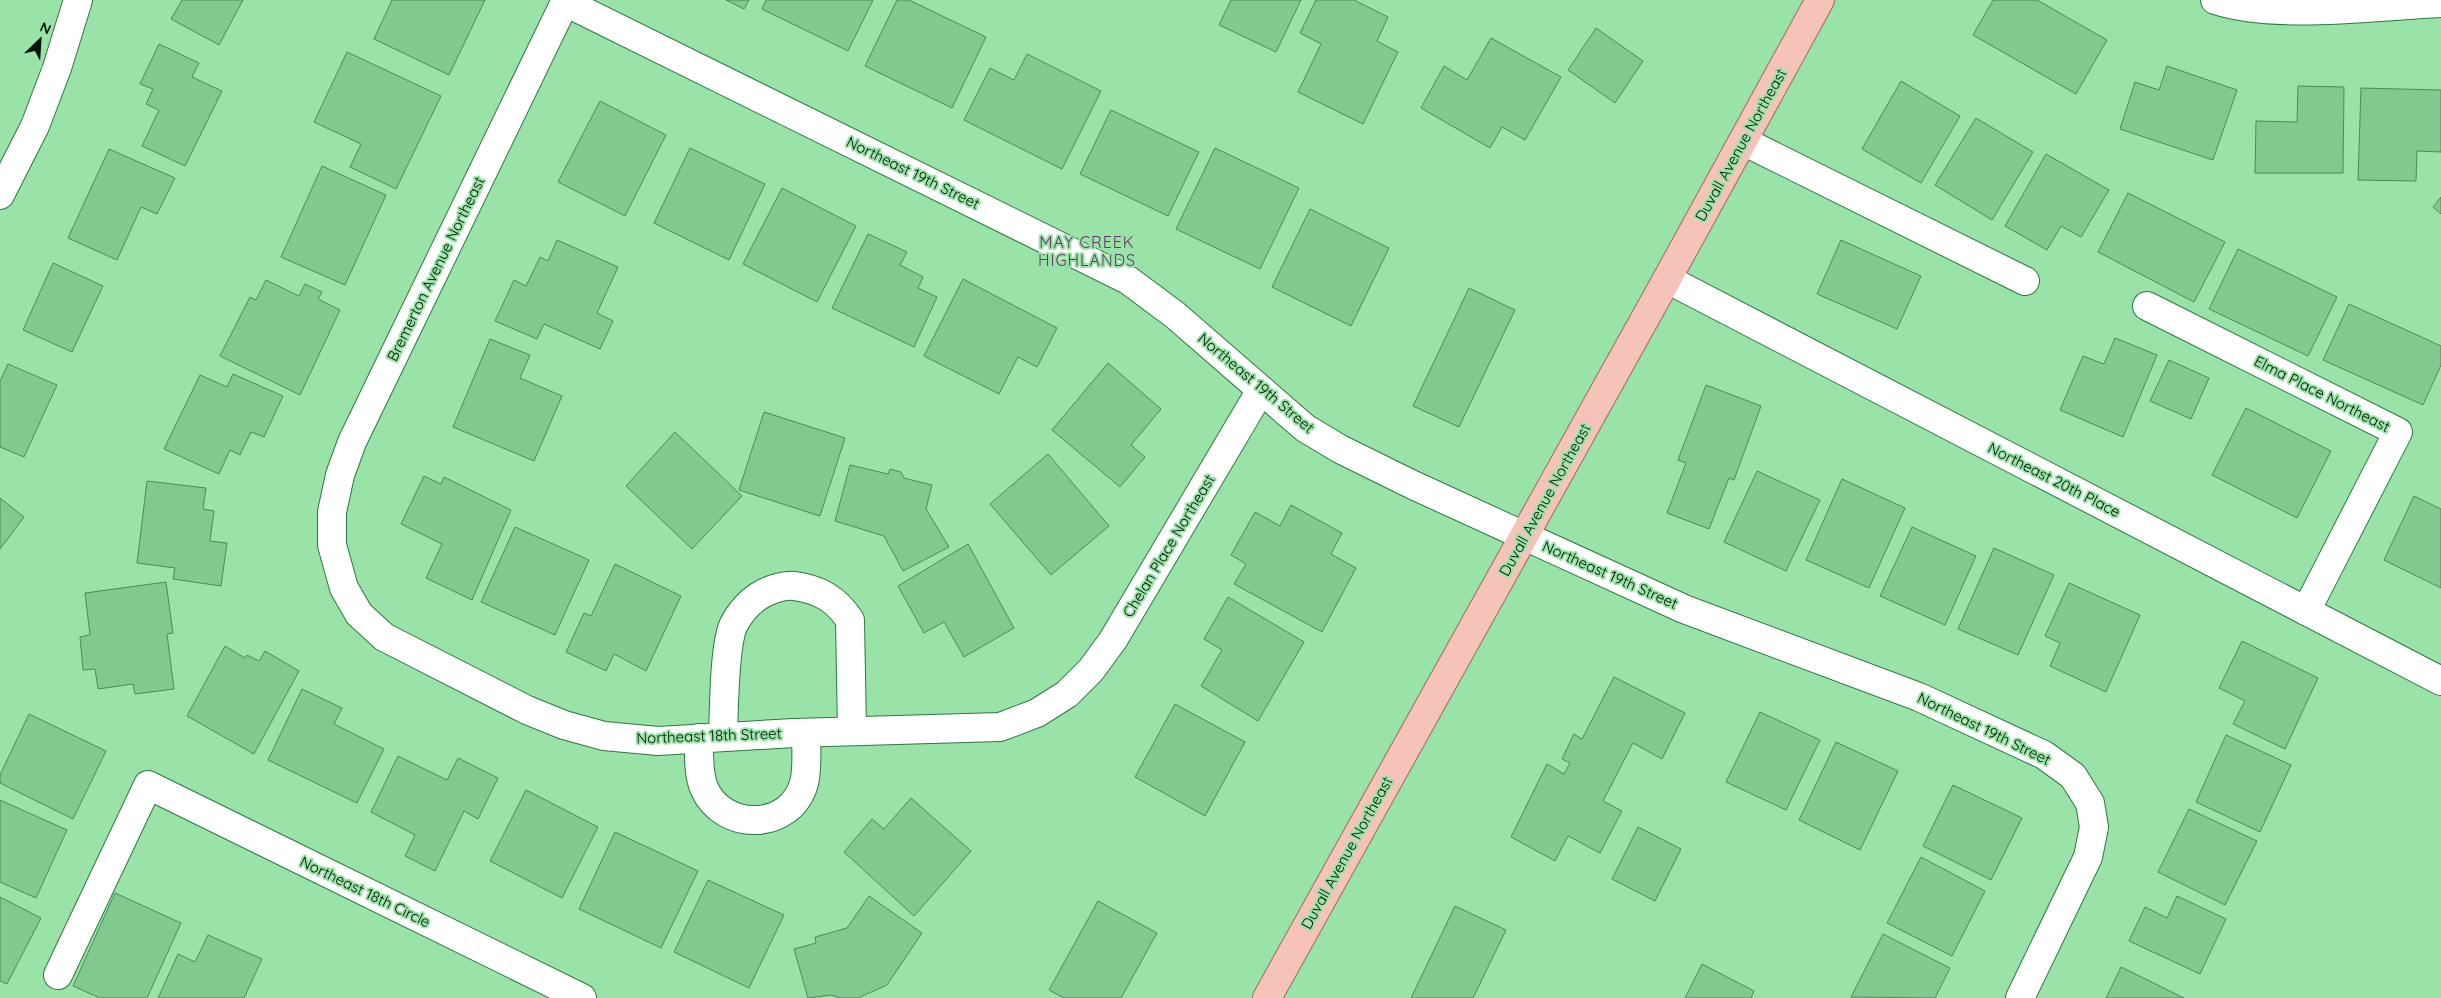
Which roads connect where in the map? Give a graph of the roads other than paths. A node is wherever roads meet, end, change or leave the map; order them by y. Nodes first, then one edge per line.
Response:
1 (78, 0) edge
2 (1820, 0) edge
3 (2215, 0) edge
4 (566, 1) edge
5 (2441, 3) edge
6 (1743, 141) junction
7 (0, 195) edge
8 (1667, 280) junction
9 (2025, 281) dead end
10 (2147, 306) dead end
11 (1261, 390) junction
12 (1525, 536) junction
13 (332, 546) joint
14 (2306, 611) junction
15 (2441, 681) edge
16 (1067, 694) joint
17 (852, 732) junction
18 (806, 733) junction
19 (711, 738) junction
20 (58, 975) dead end
21 (582, 998) edge
22 (1267, 998) edge
23 (2020, 998) edge

1 - 7 street
2 - 6 main road, Duvall Avenue Northeast
3 - 5 street
4 - 11 street, Northeast 19th Street
4 - 13 street, Bremerton Avenue Northeast
6 - 8 main road, Duvall Avenue Northeast
6 - 9 street
8 - 12 main road, Duvall Avenue Northeast
8 - 14 street, Northeast 20th Place
10 - 14 street, Elma Place Northeast
11 - 12 street, Northeast 19th Street
11 - 16 street, Chelan Place Northeast
12 - 22 main road, Duvall Avenue Northeast
12 - 23 street, Northeast 19th Street
13 - 19 street, Northeast 18th Street
14 - 15 street, Northeast 20th Place
16 - 17 street, Northeast 18th Street
17 - 18 street, Northeast 18th Street
17 - 19 street
18 - 19 street, Northeast 18th Street
18 - 19 street
20 - 21 street, Northeast 18th Circle

